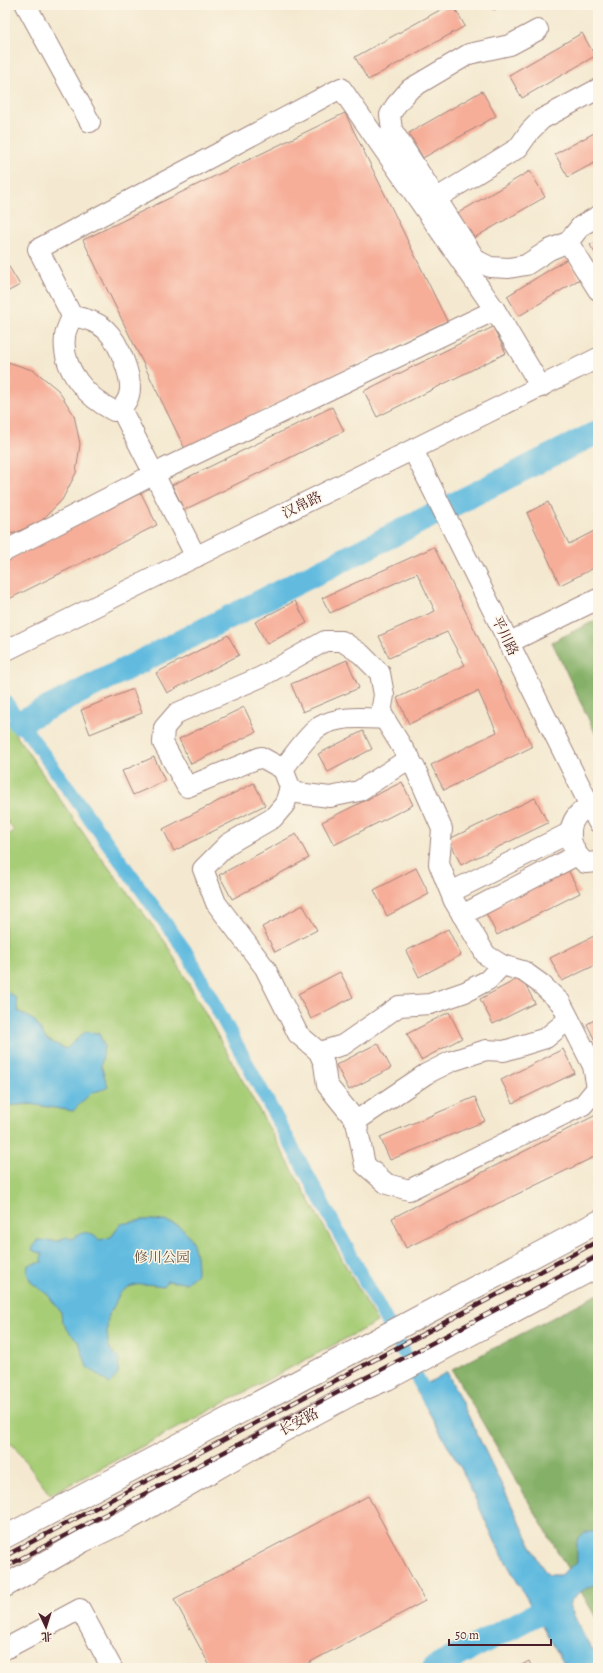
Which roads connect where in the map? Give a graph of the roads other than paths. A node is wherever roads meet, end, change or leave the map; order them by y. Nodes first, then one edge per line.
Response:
1 (26, 5) edge
2 (538, 30) dead end
3 (598, 88) edge
4 (90, 122) dead end
5 (437, 198) junction
6 (598, 216) edge
7 (568, 242) junction
8 (598, 290) edge
9 (495, 310) junction
10 (72, 316) junction
11 (598, 358) edge
12 (541, 387) junction
13 (121, 409) junction
14 (416, 457) junction
15 (153, 474) junction
16 (5, 551) edge
17 (196, 557) junction
18 (598, 599) edge
19 (508, 643) junction
20 (5, 651) edge
21 (386, 719) junction
22 (410, 758) junction
23 (283, 769) junction
24 (289, 792) junction
25 (594, 814) edge
26 (571, 832) junction
27 (577, 855) junction
28 (598, 862) edge
29 (451, 892) junction
30 (462, 915) junction
31 (502, 965) junction
32 (569, 1019) junction
33 (319, 1052) junction
34 (356, 1121) junction
35 (598, 1222) edge
36 (598, 1266) edge
37 (5, 1537) edge
38 (5, 1586) edge
39 (5, 1649) edge
40 (112, 1668) edge

1 - 4 street
2 - 5 street
3 - 5 street
5 - 7 street
6 - 7 street
7 - 8 street
9 - 10 street
9 - 12 street
9 - 15 street
10 - 13 street
10 - 13 street
11 - 12 street, 汉帛路
12 - 14 street, 汉帛路
13 - 15 street
14 - 17 street, 汉帛路
14 - 19 street, 平川路
15 - 16 street
15 - 17 street
17 - 20 street, 汉帛路
18 - 19 street
19 - 25 street, 平川路
21 - 22 street
21 - 23 street
21 - 23 street
22 - 24 street
22 - 29 street
23 - 24 street
24 - 33 street
25 - 26 street
26 - 27 street
26 - 29 street
27 - 28 street
27 - 30 street
29 - 30 street
30 - 31 street
31 - 32 street
31 - 33 street
32 - 34 street
32 - 34 street
33 - 34 street
35 - 37 main road
36 - 38 main road, 长安路
39 - 40 street

